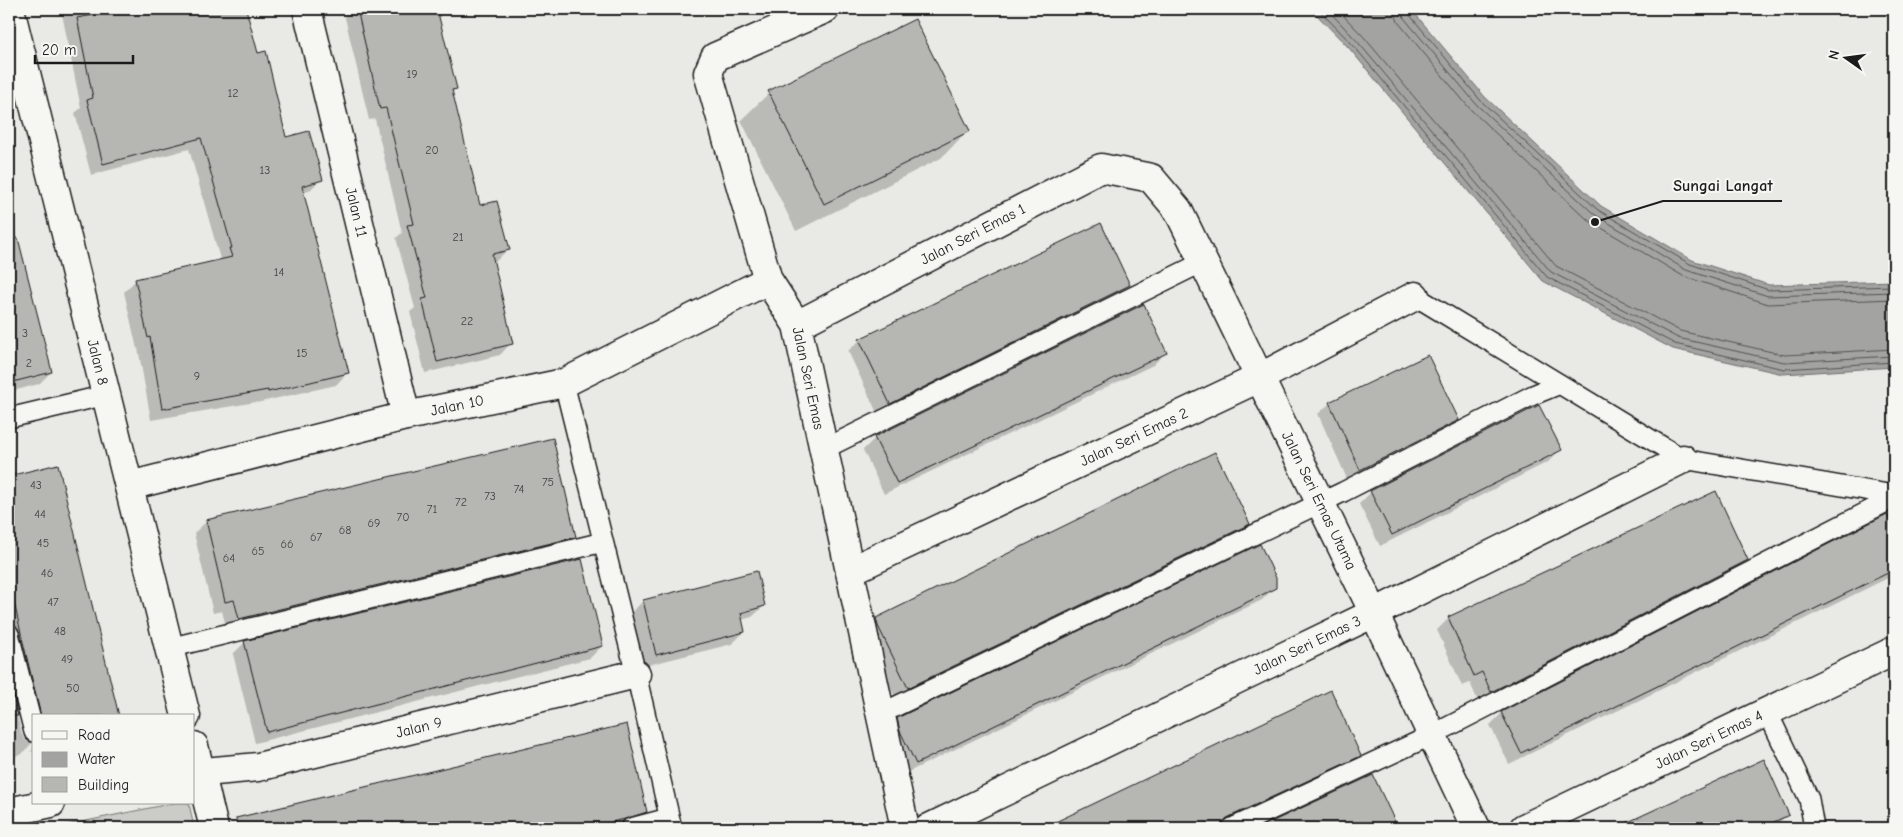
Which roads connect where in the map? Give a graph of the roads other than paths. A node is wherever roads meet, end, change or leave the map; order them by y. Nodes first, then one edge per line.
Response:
1 (307, 9) edge
2 (824, 9) edge
3 (11, 18) edge
4 (1151, 178) joint
5 (1203, 262) junction
6 (768, 280) junction
7 (1415, 296) joint
8 (797, 325) junction
9 (1259, 378) junction
10 (564, 383) junction
11 (1560, 384) junction
12 (106, 395) junction
13 (406, 416) junction
14 (9, 418) edge
15 (824, 448) junction
16 (1683, 459) junction
17 (129, 486) junction
18 (1894, 497) edge
19 (1320, 503) junction
20 (603, 542) junction
21 (850, 571) junction
22 (1374, 613) junction
23 (9, 634) edge
24 (169, 648) junction
25 (1894, 651) edge
26 (636, 674) junction
27 (1768, 711) junction
28 (186, 714) edge
29 (880, 714) junction
30 (32, 724) edge
31 (1432, 735) junction
32 (196, 763) edge
33 (46, 804) edge
34 (9, 812) edge
35 (671, 823) edge
36 (214, 828) edge
37 (631, 828) edge
38 (905, 828) edge
39 (929, 828) edge
40 (1232, 828) edge
41 (1476, 828) edge
42 (1524, 828) edge
43 (1814, 828) edge

1 - 13 street, Jalan 11
2 - 6 street, Jalan Seri Emas
3 - 12 street, Jalan 8
4 - 5 street, Jalan Seri Emas Utama
4 - 8 street, Jalan Seri Emas 1
5 - 9 street, Jalan Seri Emas Utama
5 - 15 lane
6 - 8 street, Jalan Seri Emas
6 - 10 street, Jalan 10
7 - 9 street, Jalan Seri Emas 2
7 - 11 lane
8 - 15 street, Jalan Seri Emas
9 - 19 street, Jalan Seri Emas Utama
9 - 21 street, Jalan Seri Emas 2
10 - 13 street, Jalan 10
10 - 20 lane
11 - 16 lane
11 - 19 lane
12 - 14 lane
12 - 17 street, Jalan 8
13 - 17 street, Jalan 10
15 - 21 street, Jalan Seri Emas
16 - 18 lane
16 - 22 street, Jalan Seri Emas 3
17 - 24 street, Jalan 8
18 - 31 lane
19 - 22 street, Jalan Seri Emas Utama
19 - 29 lane
20 - 24 lane
20 - 26 lane
21 - 29 street, Jalan Seri Emas
22 - 31 street, Jalan Seri Emas Utama
22 - 39 street, Jalan Seri Emas 3
23 - 30 lane
24 - 28 street, Jalan 8
25 - 27 street, Jalan Seri Emas 4
26 - 32 street, Jalan 9
26 - 35 lane
27 - 42 street, Jalan Seri Emas 4
27 - 43 lane
29 - 38 street, Jalan Seri Emas
31 - 40 lane
31 - 41 street, Jalan Seri Emas Utama
32 - 36 street
33 - 34 street
35 - 37 lane

